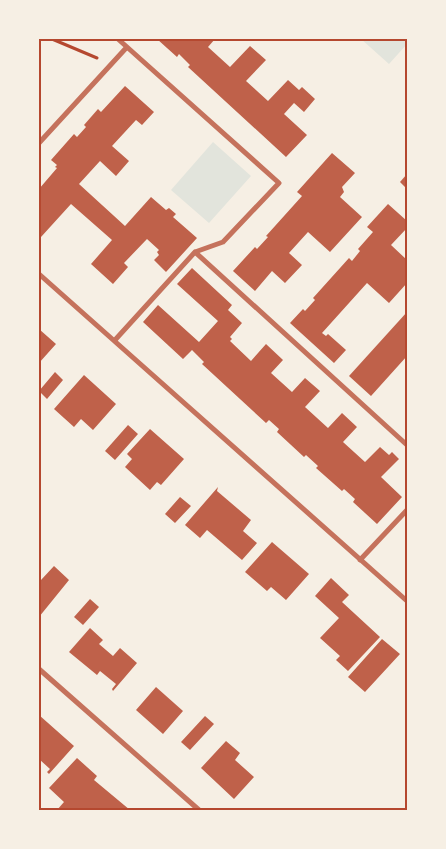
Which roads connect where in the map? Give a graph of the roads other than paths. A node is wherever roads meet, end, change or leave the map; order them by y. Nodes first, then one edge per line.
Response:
1 (118, 39) edge
2 (127, 47) junction
3 (39, 143) edge
4 (195, 252) junction
5 (39, 274) edge
6 (115, 340) junction
7 (407, 445) edge
8 (407, 510) edge
9 (360, 560) junction
10 (407, 601) edge
11 (39, 670) edge
12 (199, 810) edge

1 - 2 street
2 - 3 street
2 - 4 street
4 - 6 street
4 - 7 street
5 - 6 street
6 - 9 street
8 - 9 street
9 - 10 street
11 - 12 street

